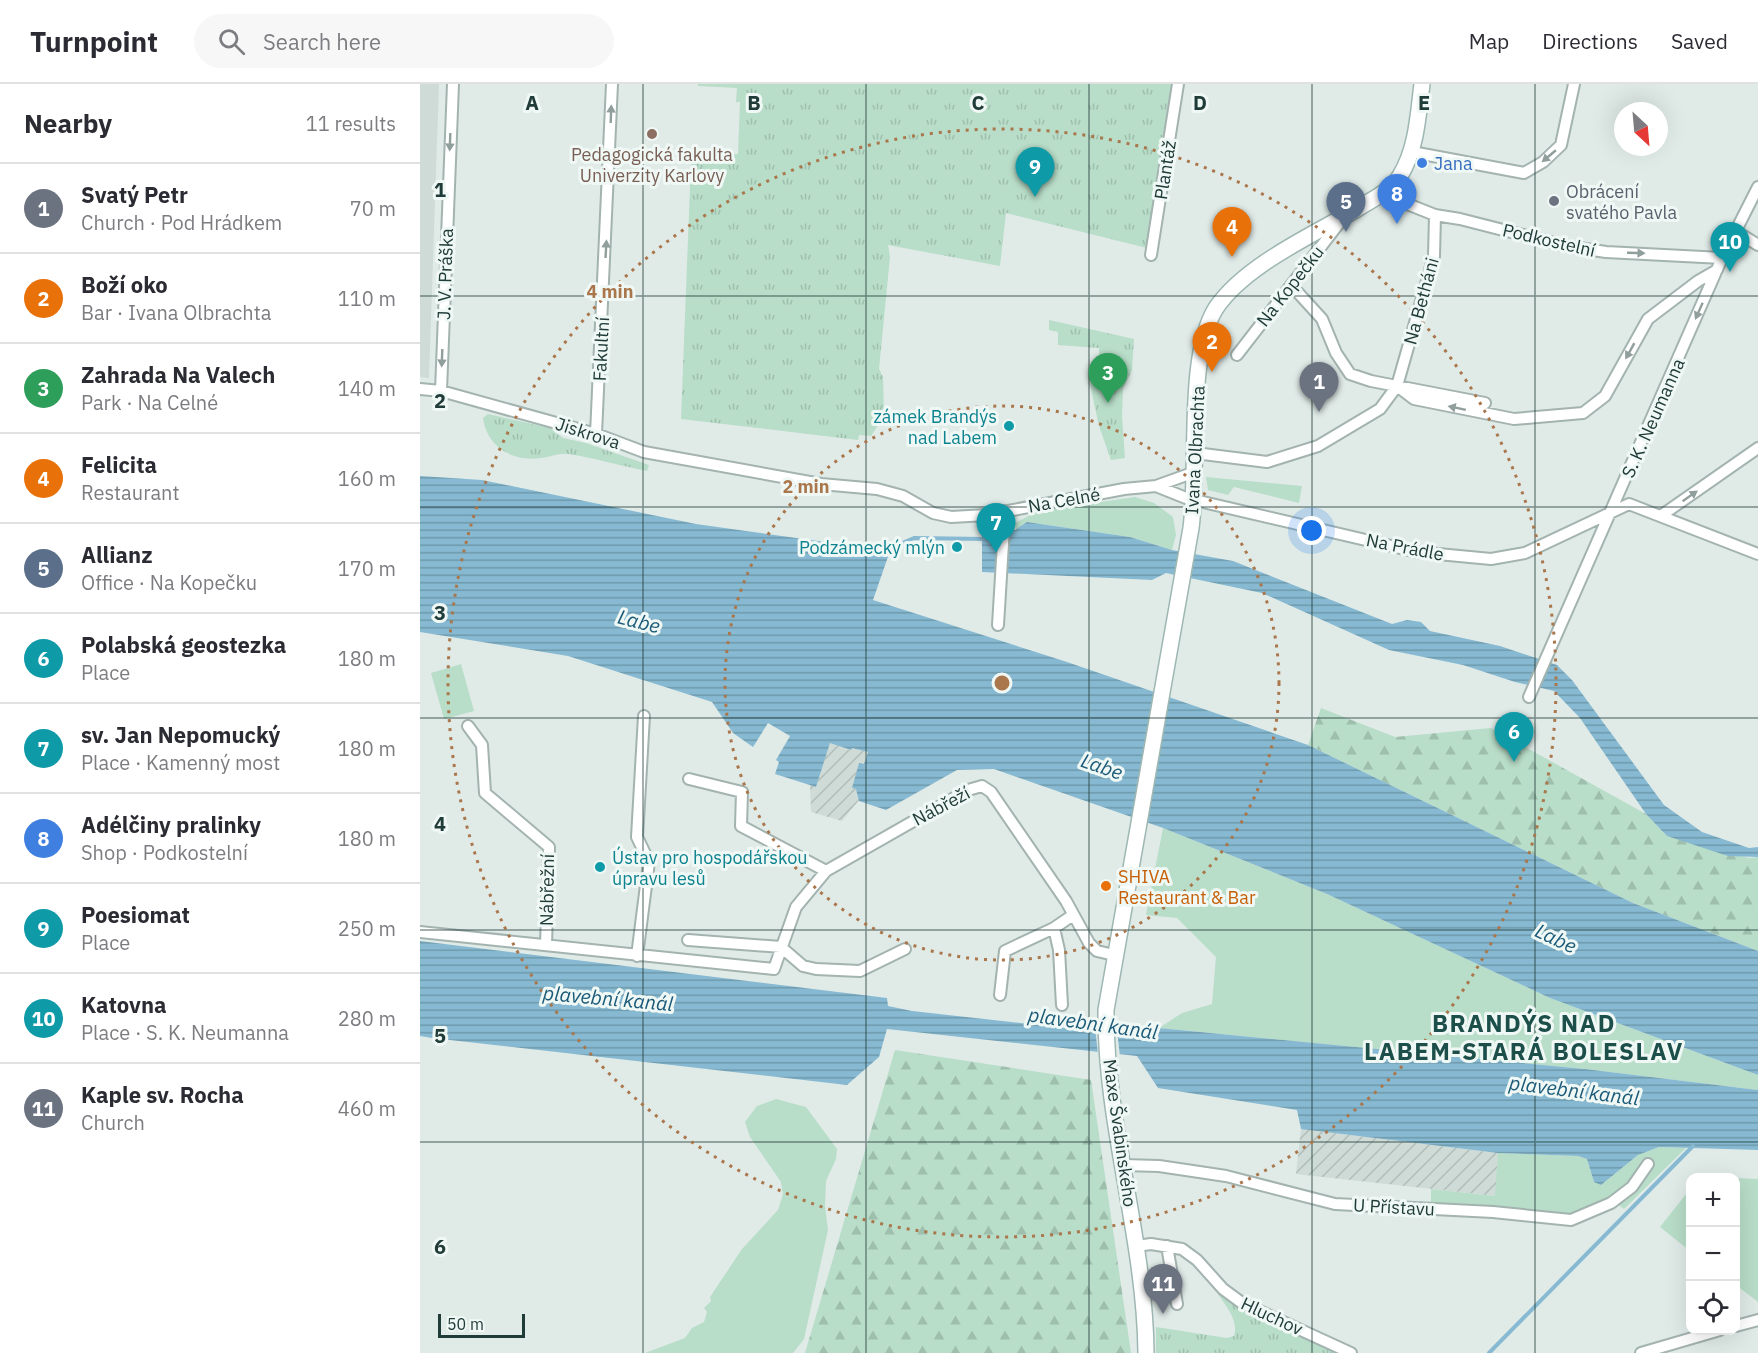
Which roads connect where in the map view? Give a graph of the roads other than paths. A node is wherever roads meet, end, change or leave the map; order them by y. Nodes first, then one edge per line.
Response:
1 (453, 84) edge
2 (612, 84) edge
3 (1178, 84) edge
4 (1422, 84) edge
5 (1574, 84) edge
6 (1412, 152) junction
7 (1758, 187) edge
8 (1382, 194) junction
9 (1435, 215) junction
10 (1344, 217) junction
11 (1737, 232) junction
12 (1758, 245) edge
13 (1151, 255) dead end
14 (1722, 258) junction
15 (1717, 270) junction
16 (1291, 285) junction
17 (1236, 355) dead end
18 (1397, 386) junction
19 (420, 388) edge
20 (441, 391) junction
21 (1485, 403) dead end
22 (596, 434) junction
23 (1758, 448) edge
24 (1195, 453) junction
25 (1195, 472) junction
26 (757, 474) joint
27 (1156, 486) junction
28 (1195, 499) junction
29 (1005, 511) junction
30 (1609, 512) junction
31 (1662, 515) junction
32 (1758, 554) edge
33 (998, 625) dead end
34 (1529, 697) dead end
35 (644, 716) dead end
36 (468, 726) dead end
37 (689, 779) dead end
38 (826, 871) junction
39 (1127, 877) joint
40 (1073, 915) junction
41 (1054, 928) junction
42 (420, 932) edge
43 (688, 940) dead end
44 (546, 945) junction
45 (781, 947) junction
46 (905, 949) dead end
47 (1114, 955) junction
48 (637, 956) junction
49 (1000, 995) dead end
50 (1062, 1005) dead end
51 (1648, 1164) dead end
52 (1123, 1165) junction
53 (1136, 1246) junction
54 (1167, 1246) junction
55 (1177, 1304) dead end
56 (1758, 1320) edge
57 (1740, 1325) edge
58 (1703, 1335) edge
59 (1146, 1353) edge
60 (1351, 1353) edge
61 (1641, 1353) edge

1 -> 20 street, J. V. Práška
22 -> 2 street, Fakultní
3 - 13 street, Plantáž
4 - 6 main road, Ivana Olbrachta
5 -> 6 street
6 - 8 main road, Ivana Olbrachta
7 - 11 street, S. K. Neumanna
8 - 9 street, Podkostelní
8 - 10 main road, Ivana Olbrachta
9 -> 14 street, Podkostelní
9 - 18 street, Na Betháni
10 - 16 street, Na Kopečku
10 - 24 main road, Ivana Olbrachta
11 - 12 street
11 - 14 street, S. K. Neumanna
14 - 15 street, S. K. Neumanna
15 -> 18 street
15 -> 30 street, S. K. Neumanna
16 - 17 street, Na Kopečku
16 - 18 street
18 - 21 street
18 - 24 street
19 - 20 street, Jiskrova
20 - 22 street, Jiskrova
22 - 26 street, Jiskrova
31 -> 23 street
24 - 25 main road, Ivana Olbrachta
25 - 27 street, Na Celné
25 - 28 main road, Ivana Olbrachta
26 - 29 street, Na Celné
27 - 28 street, Na Prádle
27 - 29 street, Na Celné
28 - 30 street, Na Prádle
28 - 39 main road, Ivana Olbrachta
29 - 33 street
30 - 31 street, Na Prádle
30 - 34 street, S. K. Neumanna
31 - 32 street, Na Prádle
35 - 48 street
36 - 44 street, Nábřežní
37 - 38 street
38 - 40 street, Nábřeží
38 - 45 street, Nábřeží
39 - 47 main road, Maxe Švabinského
40 - 41 street
40 - 47 street, Nábřeží
41 - 49 street
41 - 50 street
42 - 44 street, Nábřeží
43 - 45 street
44 - 48 street, Nábřeží
45 - 46 street
45 - 48 street, Nábřeží
47 - 52 main road, Maxe Švabinského
51 - 52 street, U Přístavu
52 - 53 main road, Maxe Švabinského
53 - 54 street, Hluchov
53 - 59 main road, Maxe Švabinského
54 - 55 street
54 - 60 street, Hluchov
56 - 57 street
58 - 61 street

